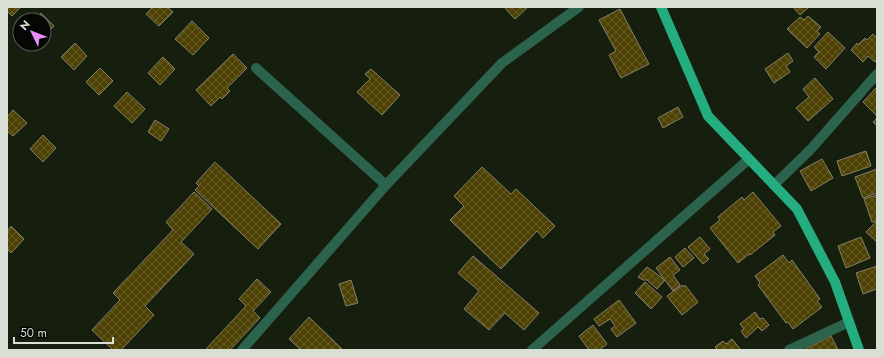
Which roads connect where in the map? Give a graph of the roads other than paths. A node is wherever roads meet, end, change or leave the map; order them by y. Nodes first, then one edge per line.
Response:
1 (579, 7) edge
2 (661, 7) edge
3 (256, 68) dead end
4 (877, 74) edge
5 (749, 159) junction
6 (386, 185) junction
7 (774, 186) junction
8 (849, 322) junction
9 (242, 350) edge
10 (532, 350) edge
11 (789, 350) edge
12 (859, 350) edge

1 - 6 street
2 - 5 main road
3 - 6 street
4 - 7 street
5 - 7 main road
5 - 10 street
6 - 9 street
7 - 8 main road
8 - 11 street
8 - 12 main road

